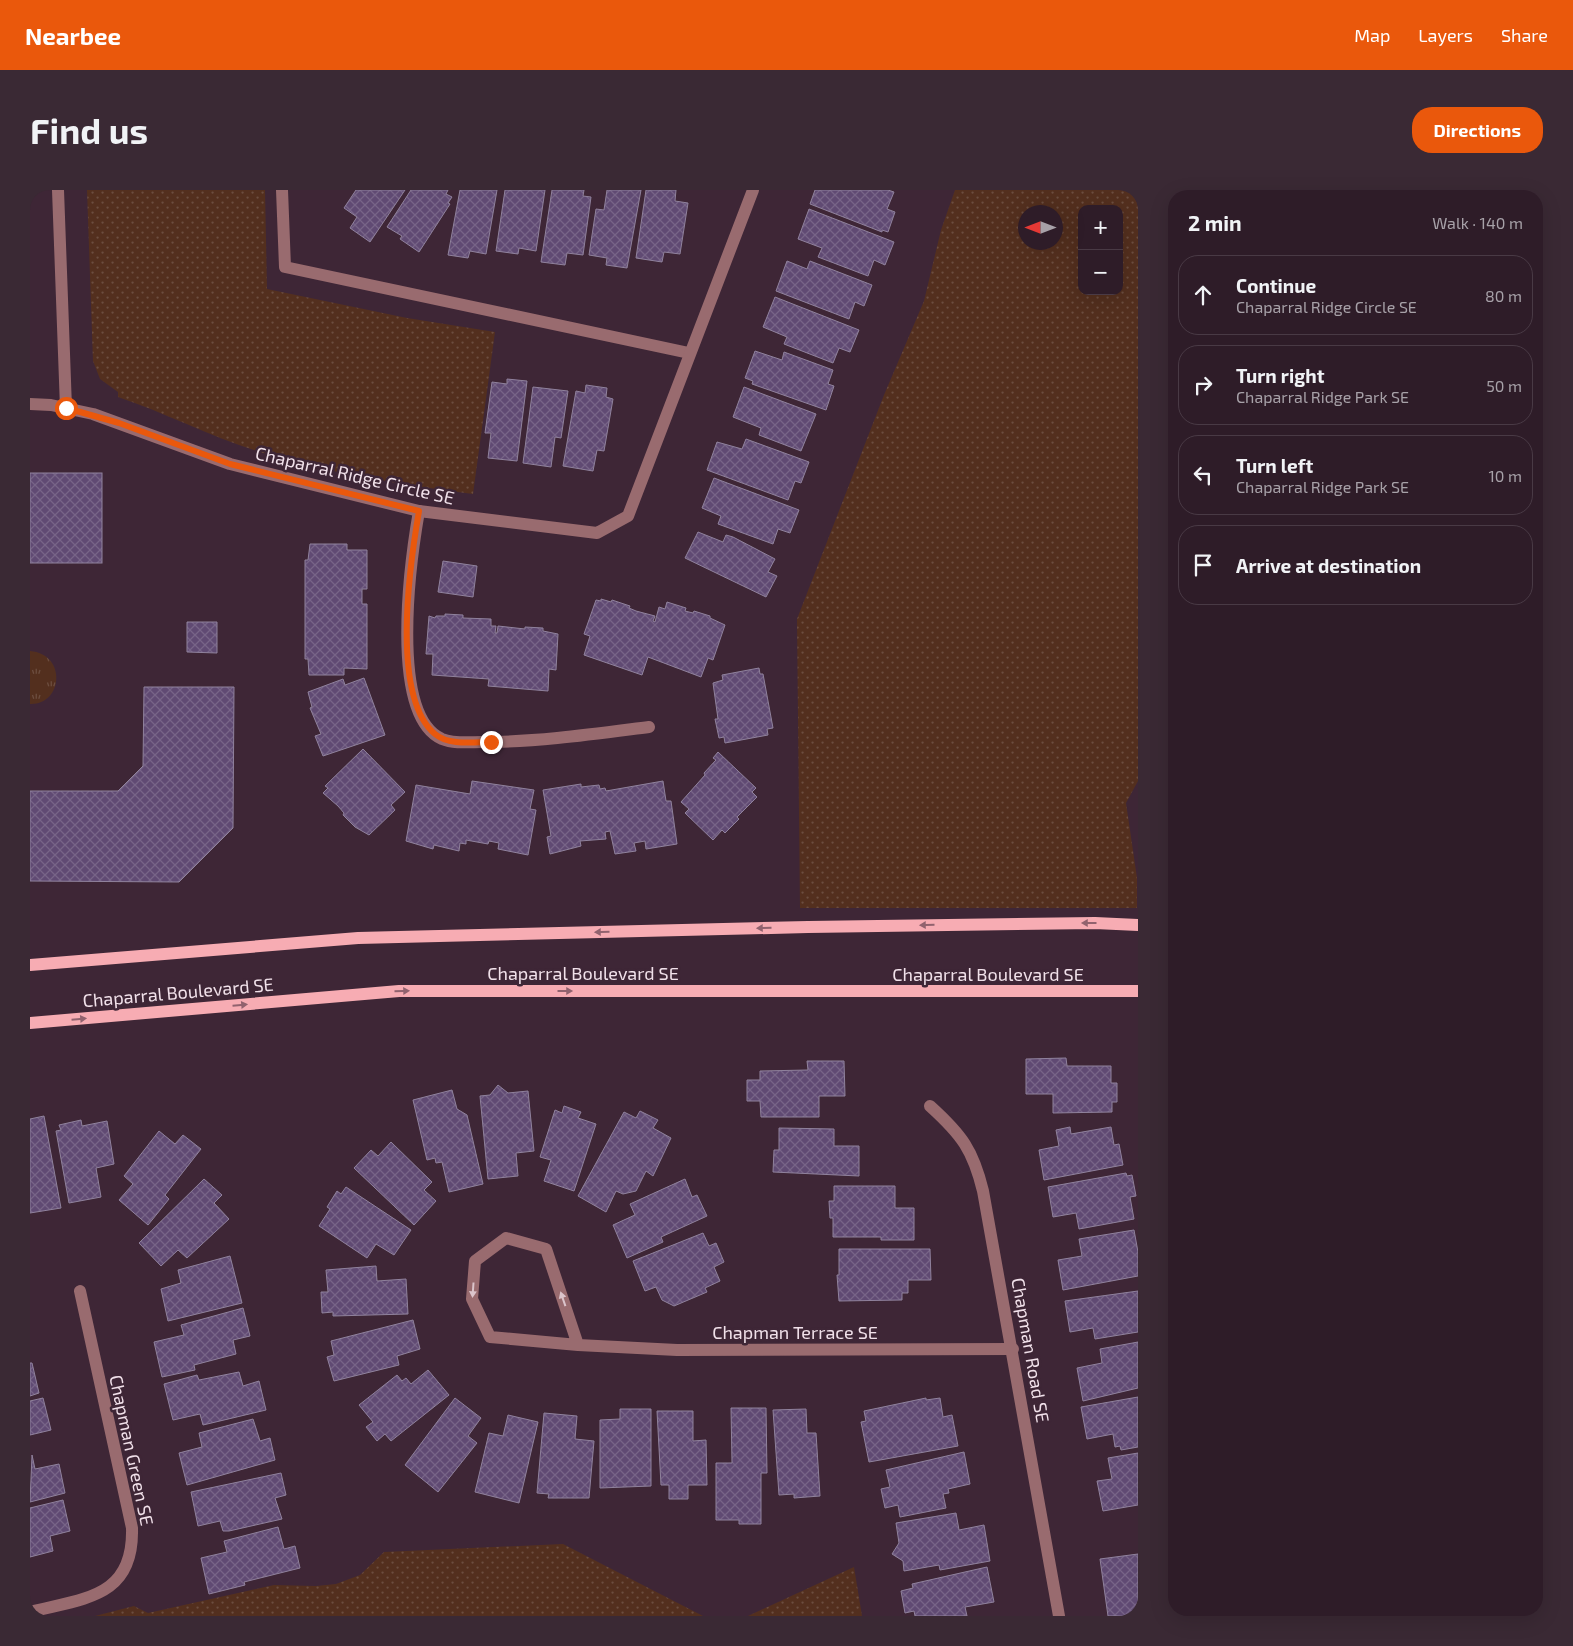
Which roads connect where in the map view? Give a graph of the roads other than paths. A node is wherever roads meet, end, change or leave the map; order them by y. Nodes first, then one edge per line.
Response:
1 (58, 190) edge
2 (282, 190) edge
3 (752, 190) edge
4 (689, 353) junction
5 (30, 404) edge
6 (66, 408) junction
7 (419, 511) junction
8 (649, 727) dead end
9 (1138, 925) edge
10 (30, 956) edge
11 (71, 961) junction
12 (30, 965) edge
13 (1138, 991) edge
14 (30, 1023) edge
15 (930, 1106) dead end
16 (80, 1291) dead end
17 (578, 1345) junction
18 (1013, 1348) junction
19 (30, 1612) edge
20 (1059, 1616) edge

1 - 6 street
2 - 4 street
3 - 4 street, Chaparral Ridge Circle SE
4 - 7 street, Chaparral Ridge Circle SE
5 - 6 street, Chaparral Ridge Circle SE
6 - 7 street, Chaparral Ridge Circle SE
7 - 8 street
9 -> 11 main road
10 - 11 main road
11 - 12 main road
14 -> 13 main road, Chaparral Boulevard SE
15 - 18 street, Chapman Road SE
16 - 19 street, Chapman Green SE
17 -> 17 street, Chapman Terrace SE
17 - 18 street, Chapman Terrace SE
18 - 20 street, Chapman Road SE

